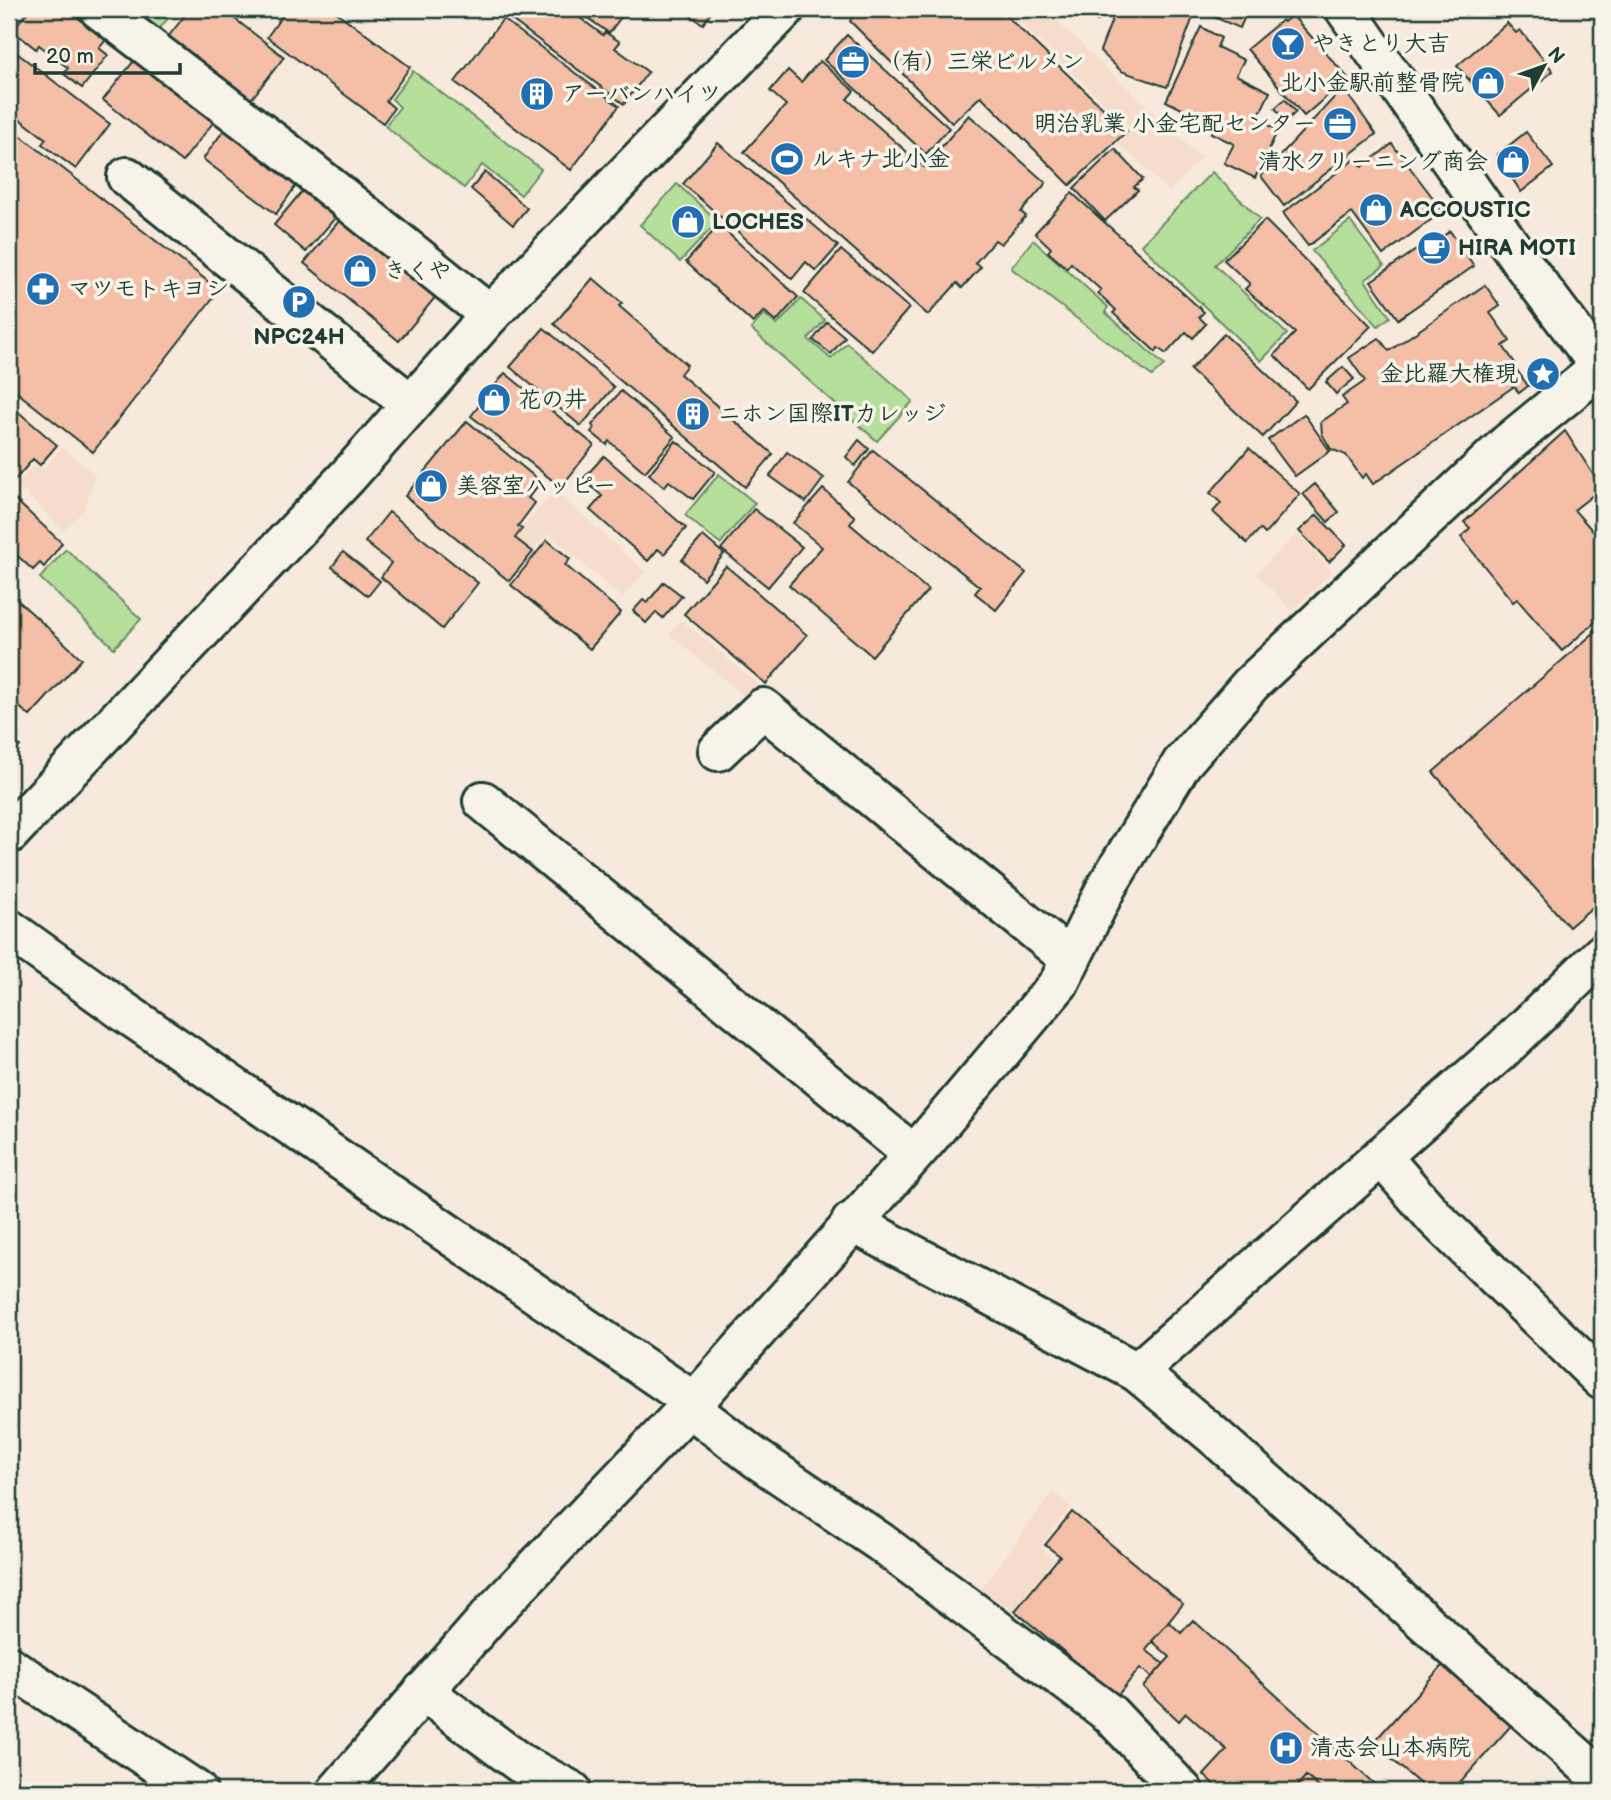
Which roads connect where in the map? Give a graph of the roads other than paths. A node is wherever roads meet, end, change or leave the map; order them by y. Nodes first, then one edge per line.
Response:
1 (99, 9) edge
2 (785, 9) edge
3 (1354, 12) edge
4 (127, 177) dead end
5 (491, 315) junction
6 (1602, 368) edge
7 (411, 404) junction
8 (719, 751) dead end
9 (483, 802) dead end
10 (9, 834) edge
11 (9, 929) edge
12 (1602, 954) edge
13 (1070, 959) junction
14 (913, 1154) junction
15 (1381, 1156) junction
16 (851, 1222) junction
17 (1137, 1372) junction
18 (1602, 1380) edge
19 (692, 1405) junction
20 (9, 1665) edge
21 (423, 1691) junction
22 (1602, 1779) edge
23 (197, 1791) edge
24 (337, 1791) edge
25 (572, 1791) edge
26 (1183, 1791) edge

1 - 5 street
2 - 5 street
3 - 6 street
4 - 7 street
5 - 7 street
6 - 13 street
7 - 10 street
8 - 13 street
9 - 14 street
11 - 19 street
12 - 15 street
13 - 14 street
14 - 16 street
15 - 17 street
15 - 18 street
16 - 17 street
16 - 19 street
17 - 22 street
19 - 21 street
19 - 26 street
20 - 23 street
21 - 24 street
21 - 25 street

